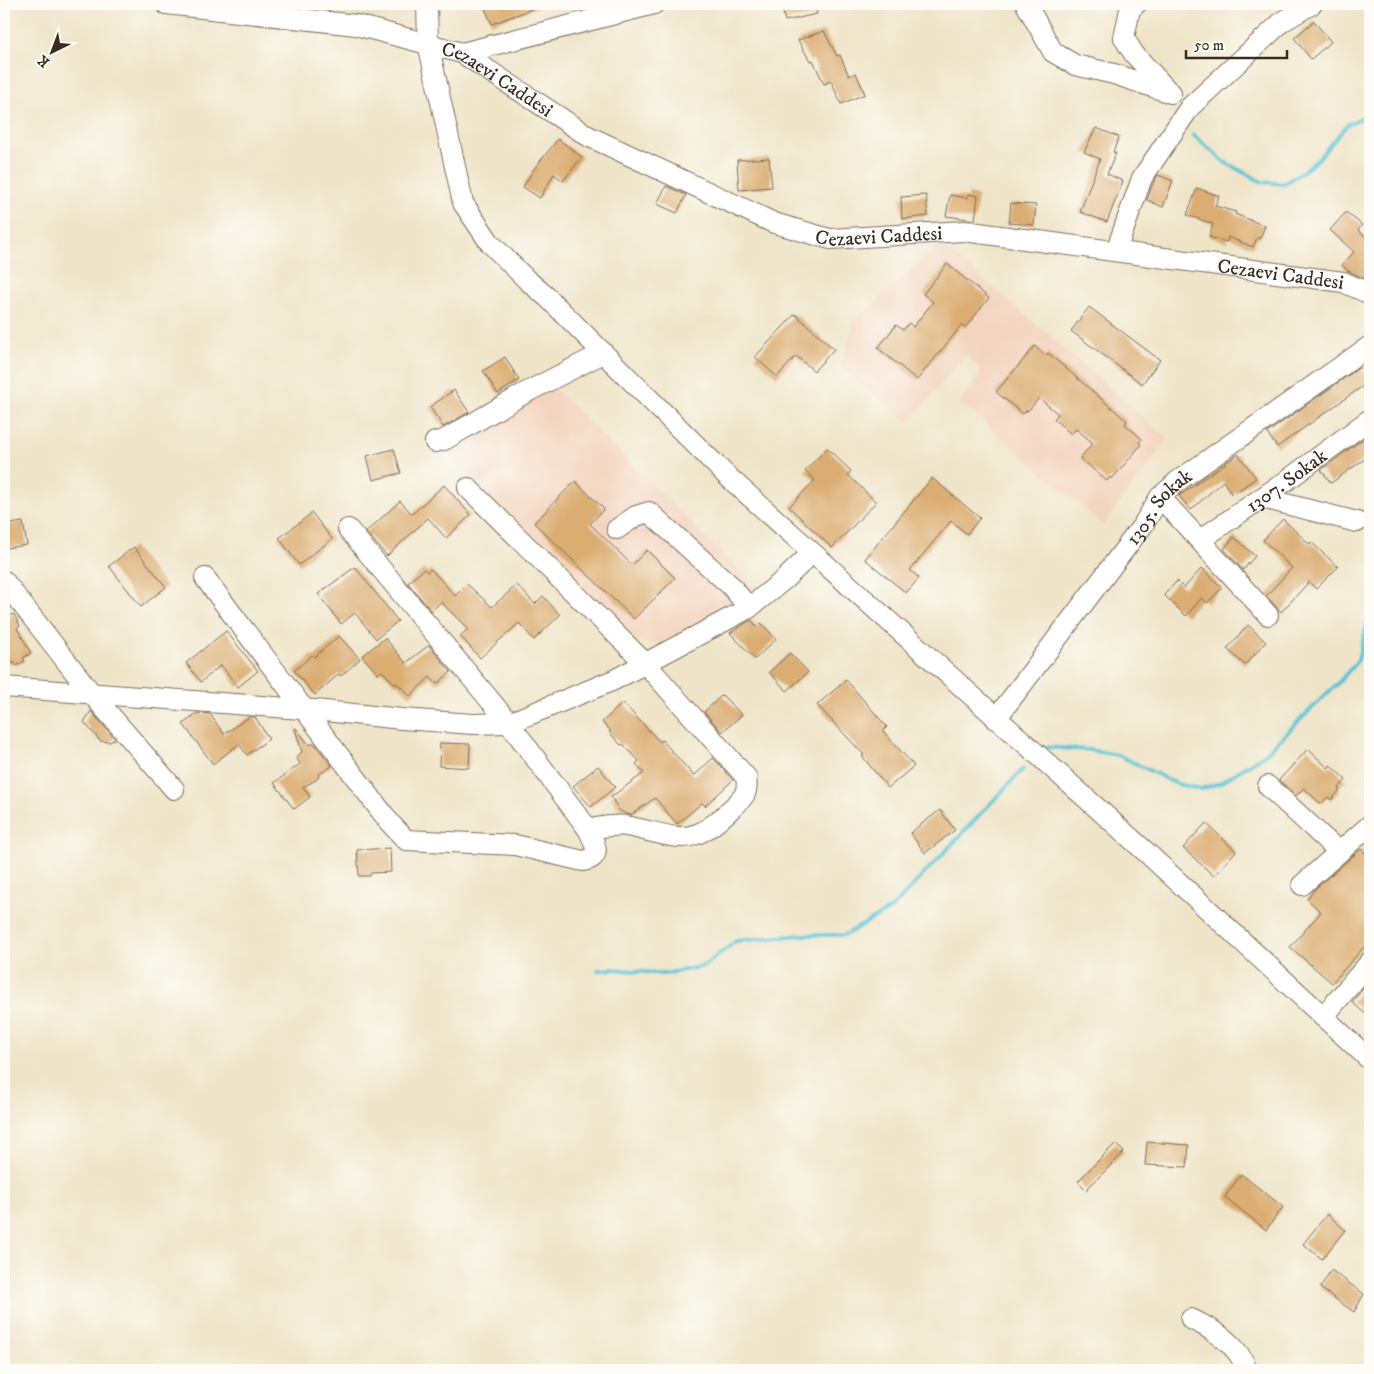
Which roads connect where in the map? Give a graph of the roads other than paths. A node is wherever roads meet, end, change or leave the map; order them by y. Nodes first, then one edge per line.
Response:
1 (166, 4) edge
2 (426, 4) edge
3 (652, 4) edge
4 (1026, 4) edge
5 (1136, 4) edge
6 (1312, 4) edge
7 (428, 43) junction
8 (462, 53) junction
9 (1171, 93) junction
10 (1190, 106) junction
11 (1116, 251) junction
12 (1370, 294) edge
13 (1370, 346) edge
14 (603, 353) junction
15 (1370, 419) edge
16 (435, 442) dead end
17 (468, 488) dead end
18 (1160, 497) junction
19 (1262, 498) junction
20 (1357, 522) dead end
21 (348, 529) dead end
22 (616, 529) dead end
23 (1200, 540) junction
24 (812, 553) junction
25 (205, 578) dead end
26 (4, 581) edge
27 (748, 608) junction
28 (1268, 615) dead end
29 (645, 664) junction
30 (4, 687) edge
31 (91, 693) junction
32 (305, 710) junction
33 (996, 719) junction
34 (509, 723) junction
35 (1268, 786) dead end
36 (174, 789) dead end
37 (1370, 825) edge
38 (588, 829) junction
39 (1339, 852) junction
40 (1302, 885) dead end
41 (1370, 962) edge
42 (1323, 1017) junction
43 (1370, 1060) edge
44 (1191, 1318) dead end
45 (1247, 1370) edge

1 - 7 street, Cezaevi Caddesi
2 - 7 street
3 - 8 street
4 - 9 street
5 - 9 street
6 - 10 street
7 - 8 street, Cezaevi Caddesi
7 - 14 street
8 - 11 street, Cezaevi Caddesi
9 - 10 street
10 - 11 street
11 - 12 street, Cezaevi Caddesi
13 - 18 street, 1305. Sokak
14 - 16 street
14 - 24 street
15 - 19 street, 1307. Sokak
17 - 29 street
18 - 23 street
18 - 33 street, 1305. Sokak
19 - 20 street
19 - 23 street, 1307. Sokak
21 - 34 street
22 - 27 street
23 - 28 street
24 - 27 street
24 - 33 street
25 - 32 street
26 - 31 street
27 - 29 street
29 - 34 street
29 - 38 street
30 - 31 street
31 - 32 street
31 - 36 street
32 - 34 street
32 - 38 street
33 - 42 street
34 - 38 street
35 - 39 street
37 - 39 street
39 - 40 street
41 - 42 street
42 - 43 street
44 - 45 street

